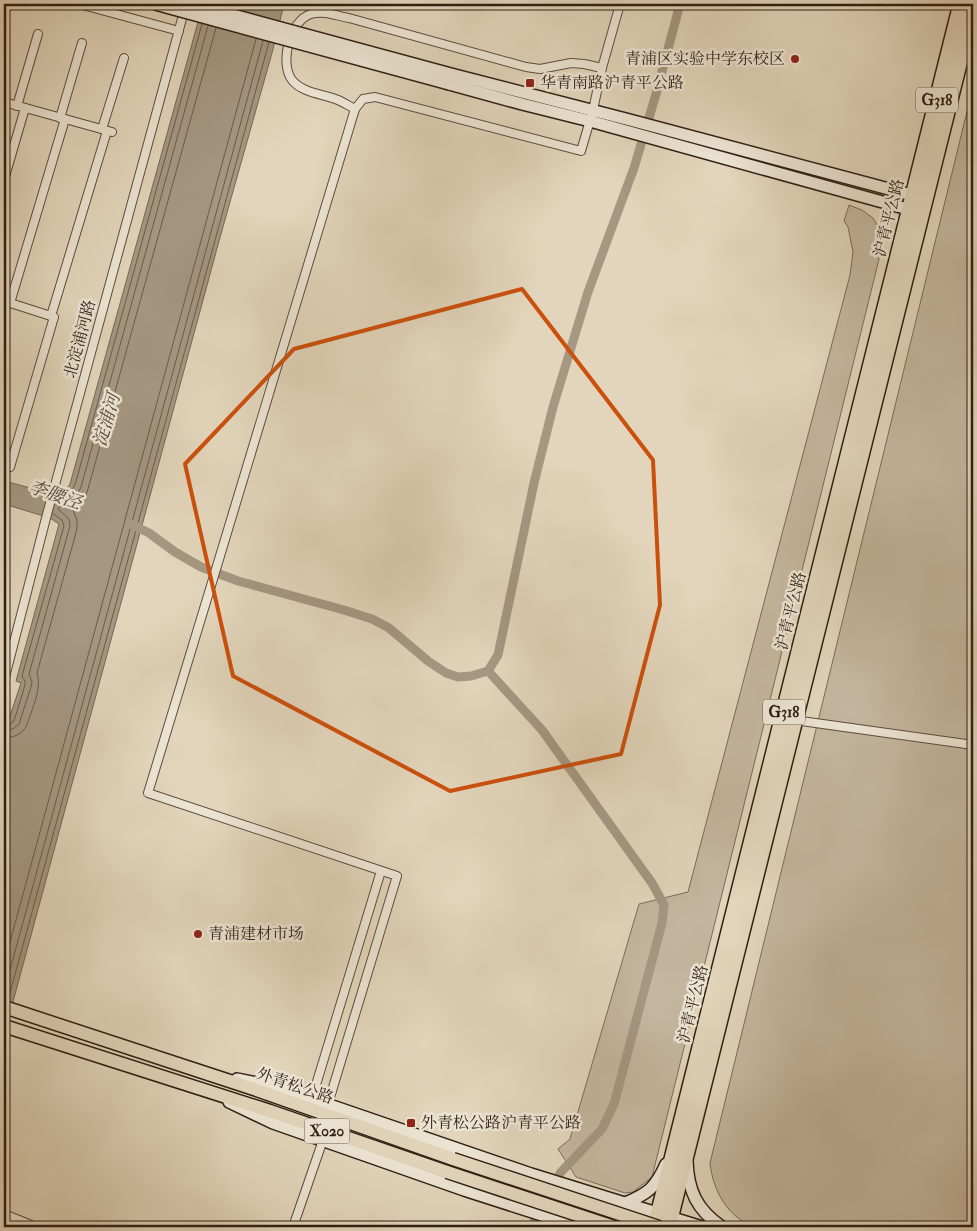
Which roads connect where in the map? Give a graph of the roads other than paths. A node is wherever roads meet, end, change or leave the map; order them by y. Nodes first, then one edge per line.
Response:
1 (79, 4) edge
2 (155, 4) edge
3 (186, 4) edge
4 (192, 4) edge
5 (620, 4) edge
6 (961, 4) edge
7 (973, 8) edge
8 (179, 30) junction
9 (38, 34) dead end
10 (82, 43) dead end
11 (124, 58) dead end
12 (602, 68) junction
13 (450, 79) junction
14 (4, 102) edge
15 (21, 107) junction
16 (355, 109) junction
17 (591, 115) junction
18 (63, 119) junction
19 (107, 131) junction
20 (4, 180) edge
21 (917, 204) junction
22 (7, 302) edge
23 (51, 316) junction
24 (10, 467) dead end
25 (6, 663) edge
26 (4, 681) edge
27 (788, 720) junction
28 (973, 745) edge
29 (381, 871) junction
30 (4, 1007) edge
31 (4, 1026) edge
32 (219, 1078) junction
33 (207, 1092) junction
34 (312, 1098) junction
35 (328, 1104) junction
36 (678, 1132) junction
37 (323, 1140) junction
38 (688, 1150) junction
39 (594, 1194) junction
40 (625, 1203) junction
41 (4, 1214) edge
42 (662, 1223) edge
43 (574, 1226) edge
44 (36, 1227) edge
45 (293, 1227) edge
46 (587, 1227) edge
47 (614, 1227) edge
48 (644, 1227) edge
49 (702, 1227) edge
50 (722, 1227) edge

1 - 8 street
2 - 13 main road, bridge
3 - 8 street, 北淀浦河路
4 - 13 main road, bridge
5 - 12 street
6 - 21 highway, 沪青平公路 / G318
7 - 21 highway, 沪青平公路 / G318
8 - 25 street, 北淀浦河路
9 - 15 street
10 - 18 street
11 - 19 street
12 - 16 street
12 - 17 street
13 - 17 main road
14 - 15 street
15 - 18 street
15 - 20 street
16 - 17 street
16 - 29 street
17 - 21 main road
17 - 21 main road
18 - 19 street
18 - 22 street
19 - 23 street
21 - 27 highway, 沪青平公路 / G318
22 - 23 street
23 - 24 street
25 - 26 street, 北淀浦河路
27 - 28 street
27 - 36 highway, 沪青平公路 / G318
27 - 38 highway, 沪青平公路 / G318
29 - 34 street
29 - 35 street
30 - 32 main road, 外青松公路 / X020
31 - 33 main road, 外青松公路 / X020
32 - 34 main road
32 - 42 main road, 外青松公路 / X020, bridge
33 - 37 main road
33 - 47 main road, 外青松公路 / X020, bridge
34 - 35 main road
35 - 39 main road
36 - 40 main road
36 - 42 highway, 沪青平公路 / G318
37 - 43 main road
37 - 45 street
38 - 42 highway, 沪青平公路 / G318
38 - 50 main road
39 - 40 main road
39 - 46 main road
39 - 48 main road
40 - 42 main road
41 - 44 street
42 - 49 main road

